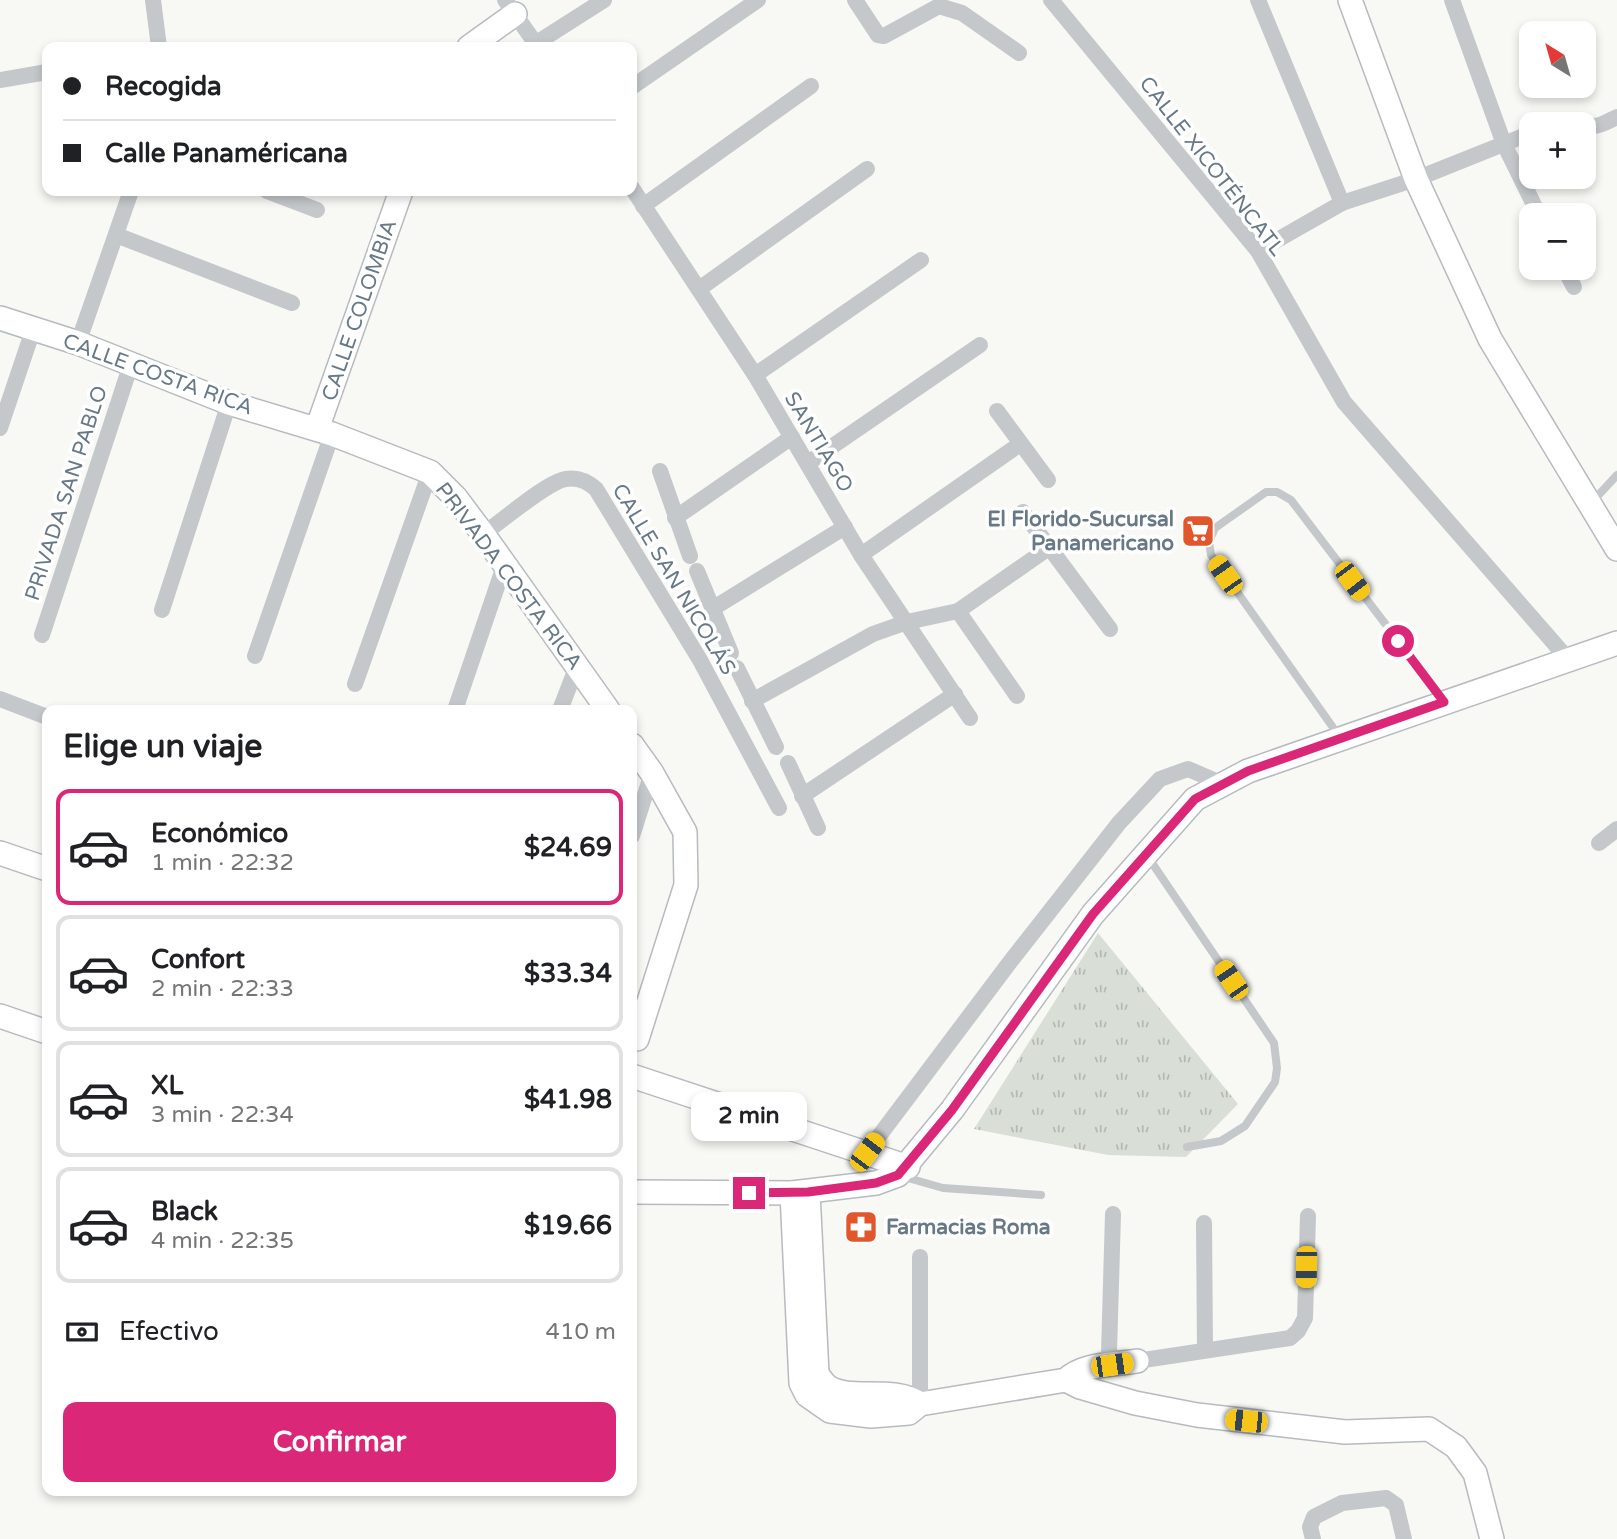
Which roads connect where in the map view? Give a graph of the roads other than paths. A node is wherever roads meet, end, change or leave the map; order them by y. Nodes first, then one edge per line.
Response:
1 (153, 0) edge
2 (604, 0) edge
3 (758, 0) edge
4 (1051, 0) edge
5 (1258, 0) edge
6 (1350, 0) edge
7 (1452, 0) edge
8 (855, 1) edge
9 (510, 7) edge
10 (158, 42) edge
11 (474, 42) edge
12 (533, 42) edge
13 (542, 42) edge
14 (1020, 53) dead end
15 (42, 73) edge
16 (0, 80) edge
17 (637, 83) edge
18 (811, 86) dead end
19 (1617, 117) edge
20 (1596, 125) edge
21 (1519, 138) edge
22 (1504, 144) junction
23 (867, 170) dead end
24 (1416, 179) junction
25 (129, 196) edge
26 (280, 196) edge
27 (399, 196) edge
28 (637, 196) edge
29 (1342, 203) junction
30 (1533, 203) edge
31 (643, 206) junction
32 (317, 210) dead end
33 (116, 236) junction
34 (1258, 251) junction
35 (920, 260) dead end
36 (1570, 280) edge
37 (1574, 287) dead end
38 (699, 289) junction
39 (292, 303) dead end
40 (0, 318) edge
41 (33, 330) junction
42 (78, 344) junction
43 (980, 345) dead end
44 (131, 364) junction
45 (755, 374) junction
46 (229, 403) junction
47 (997, 411) dead end
48 (0, 428) edge
49 (325, 431) junction
50 (792, 437) junction
51 (1020, 444) junction
52 (808, 463) junction
53 (660, 471) dead end
54 (430, 472) junction
55 (1617, 475) edge
56 (1048, 480) dead end
57 (1590, 504) junction
58 (1023, 512) dead end
59 (675, 517) junction
60 (845, 527) junction
61 (483, 534) junction
62 (1050, 547) junction
63 (1617, 549) edge
64 (861, 555) junction
65 (690, 556) dead end
66 (504, 566) junction
67 (697, 571) dead end
68 (712, 609) junction
69 (162, 610) dead end
70 (958, 611) junction
71 (907, 622) junction
72 (1110, 629) dead end
73 (42, 635) dead end
74 (1617, 643) edge
75 (255, 656) dead end
76 (1567, 658) junction
77 (577, 666) junction
78 (355, 684) dead end
79 (955, 694) junction
80 (1017, 696) dead end
81 (0, 699) edge
82 (752, 701) junction
83 (1444, 702) junction
84 (457, 705) edge
85 (562, 705) edge
86 (604, 705) edge
87 (42, 715) edge
88 (970, 718) dead end
89 (1340, 738) junction
90 (776, 747) dead end
91 (637, 752) edge
92 (788, 763) dead end
93 (652, 773) junction
94 (1223, 784) junction
95 (802, 796) junction
96 (779, 808) dead end
97 (637, 820) edge
98 (818, 828) dead end
99 (1617, 829) edge
100 (1599, 843) dead end
101 (0, 853) edge
102 (1146, 854) junction
103 (42, 867) edge
104 (0, 1016) edge
105 (42, 1030) edge
106 (637, 1039) dead end
107 (637, 1078) edge
108 (1187, 1147) dead end
109 (867, 1152) junction
110 (903, 1171) junction
111 (637, 1192) edge
112 (800, 1193) junction
113 (1041, 1195) dead end
114 (1113, 1213) dead end
115 (1308, 1216) dead end
116 (1204, 1223) dead end
117 (920, 1257) dead end
118 (1205, 1350) junction
119 (1137, 1362) joint
120 (1112, 1365) junction
121 (1066, 1380) junction
122 (920, 1404) junction
123 (1313, 1539) edge
124 (1404, 1539) edge
125 (1492, 1539) edge

1 - 10 street
2 - 13 street
3 - 17 street
4 - 34 street, CALLE XICOTÉNCATL
5 - 29 street
6 - 24 street
7 - 22 street
8 - 14 street
9 - 11 street
9 - 12 street
15 - 16 street
18 - 31 street
19 - 20 street
21 - 22 street
22 - 24 street
22 - 30 street
23 - 38 street
24 - 29 street
24 - 57 street
25 - 33 street
26 - 32 street
27 - 49 street, CALLE COLOMBIA
28 - 31 street, SANTIAGO
29 - 34 street
31 - 38 street, SANTIAGO
33 - 39 street
33 - 42 street
34 - 76 street, CALLE XICOTÉNCATL
35 - 45 street
36 - 37 street
38 - 45 street, SANTIAGO
40 - 41 street, CALLE COSTA RICA
41 - 42 street, CALLE COSTA RICA
41 - 48 street
42 - 44 street, CALLE COSTA RICA
43 - 52 street
44 - 46 street, CALLE COSTA RICA
44 - 73 street, PRIVADA SAN PABLO
45 - 50 street, SANTIAGO
46 - 49 street, CALLE COSTA RICA
46 - 69 street
47 - 51 street
49 - 54 street, PRIVADA COSTA RICA
49 - 75 street
50 - 52 street, SANTIAGO
50 - 59 street
51 - 56 street
51 - 64 street
52 - 60 street, SANTIAGO
53 - 59 street
54 - 61 street, PRIVADA COSTA RICA
54 - 78 street
55 - 57 lane
57 - 63 street
58 - 62 street
59 - 65 street
60 - 64 street, SANTIAGO
60 - 68 street
61 - 66 street, PRIVADA COSTA RICA
61 - 96 street, CALLE SAN NICOLÁS
62 - 70 street
62 - 72 street
64 - 71 street, SANTIAGO
66 - 77 street, PRIVADA COSTA RICA
66 - 84 street
67 - 68 street
68 - 82 street
70 - 71 street
70 - 80 street
71 - 79 street, SANTIAGO
71 - 82 street
74 - 76 street
76 - 83 street
77 - 85 street
77 - 86 street, PRIVADA COSTA RICA
79 - 88 street, SANTIAGO
79 - 95 street
81 - 87 street
82 - 90 street
83 - 89 street
83 - 89 lane
89 - 94 street
91 - 93 street
92 - 95 street
93 - 97 street
93 - 106 street
94 - 102 street
94 - 109 street
95 - 98 street
99 - 100 street
101 - 103 street
102 - 108 lane
102 - 110 street
104 - 105 street
107 - 109 street
109 - 110 street
110 - 112 street
110 - 113 lane
111 - 112 street
112 - 122 street
114 - 120 street
115 - 118 street
116 - 118 street
117 - 122 street
118 - 119 street
119 - 120 street
120 - 121 street
121 - 122 street
121 - 125 street
123 - 124 street

